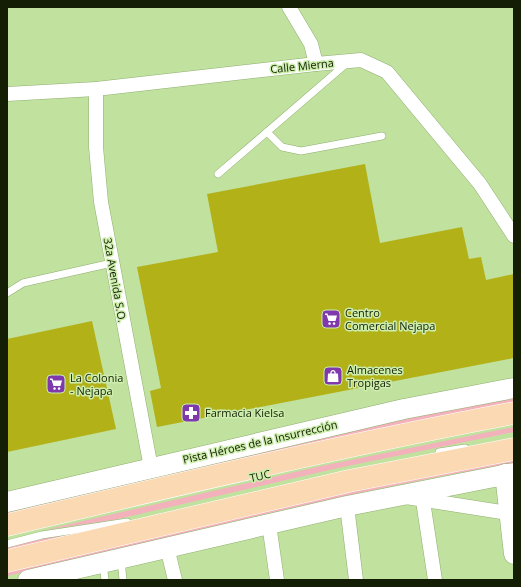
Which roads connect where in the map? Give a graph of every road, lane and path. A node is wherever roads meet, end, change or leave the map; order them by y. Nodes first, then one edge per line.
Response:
1 (289, 7) edge
2 (349, 61) junction
3 (316, 64) junction
4 (96, 89) junction
5 (7, 94) edge
6 (267, 132) junction
7 (382, 136) dead end
8 (218, 174) dead end
9 (513, 233) edge
10 (112, 263) junction
11 (7, 293) edge
12 (514, 388) edge
13 (514, 413) edge
14 (475, 446) dead end
15 (514, 449) edge
16 (429, 454) dead end
17 (151, 468) junction
18 (510, 474) edge
19 (401, 496) junction
20 (423, 501) junction
21 (7, 502) edge
22 (347, 506) junction
23 (512, 514) edge
24 (131, 521) dead end
25 (269, 524) junction
26 (7, 525) edge
27 (7, 544) edge
28 (167, 547) junction
29 (514, 554) edge
30 (7, 561) edge
31 (110, 567) edge
32 (28, 580) edge
33 (123, 580) edge
34 (176, 580) edge
35 (277, 580) edge
36 (356, 580) edge
37 (435, 580) edge

1 - 3 street
2 - 3 street, Calle Mierna
2 - 6 lane
2 - 9 street, Calle Mierna
3 - 4 street, Calle Mierna
4 - 5 street, Calle Mierna
4 - 10 street, 32a Avenida S.O.
6 - 7 lane
6 - 8 lane
10 - 11 lane
10 - 17 street, 32a Avenida S.O.
12 - 17 street, Pista Héroes de la Insurrección
13 - 26 main road
14 - 16 lane
15 - 30 main road
17 - 21 street, Pista Héroes de la Insurrección
18 - 19 street
18 - 23 street
19 - 20 street
19 - 22 street
20 - 23 street
20 - 37 street
22 - 25 street
22 - 36 street
23 - 29 street
24 - 27 lane
25 - 28 street
25 - 35 street
28 - 31 street
28 - 34 street
31 - 32 street
31 - 33 lane

